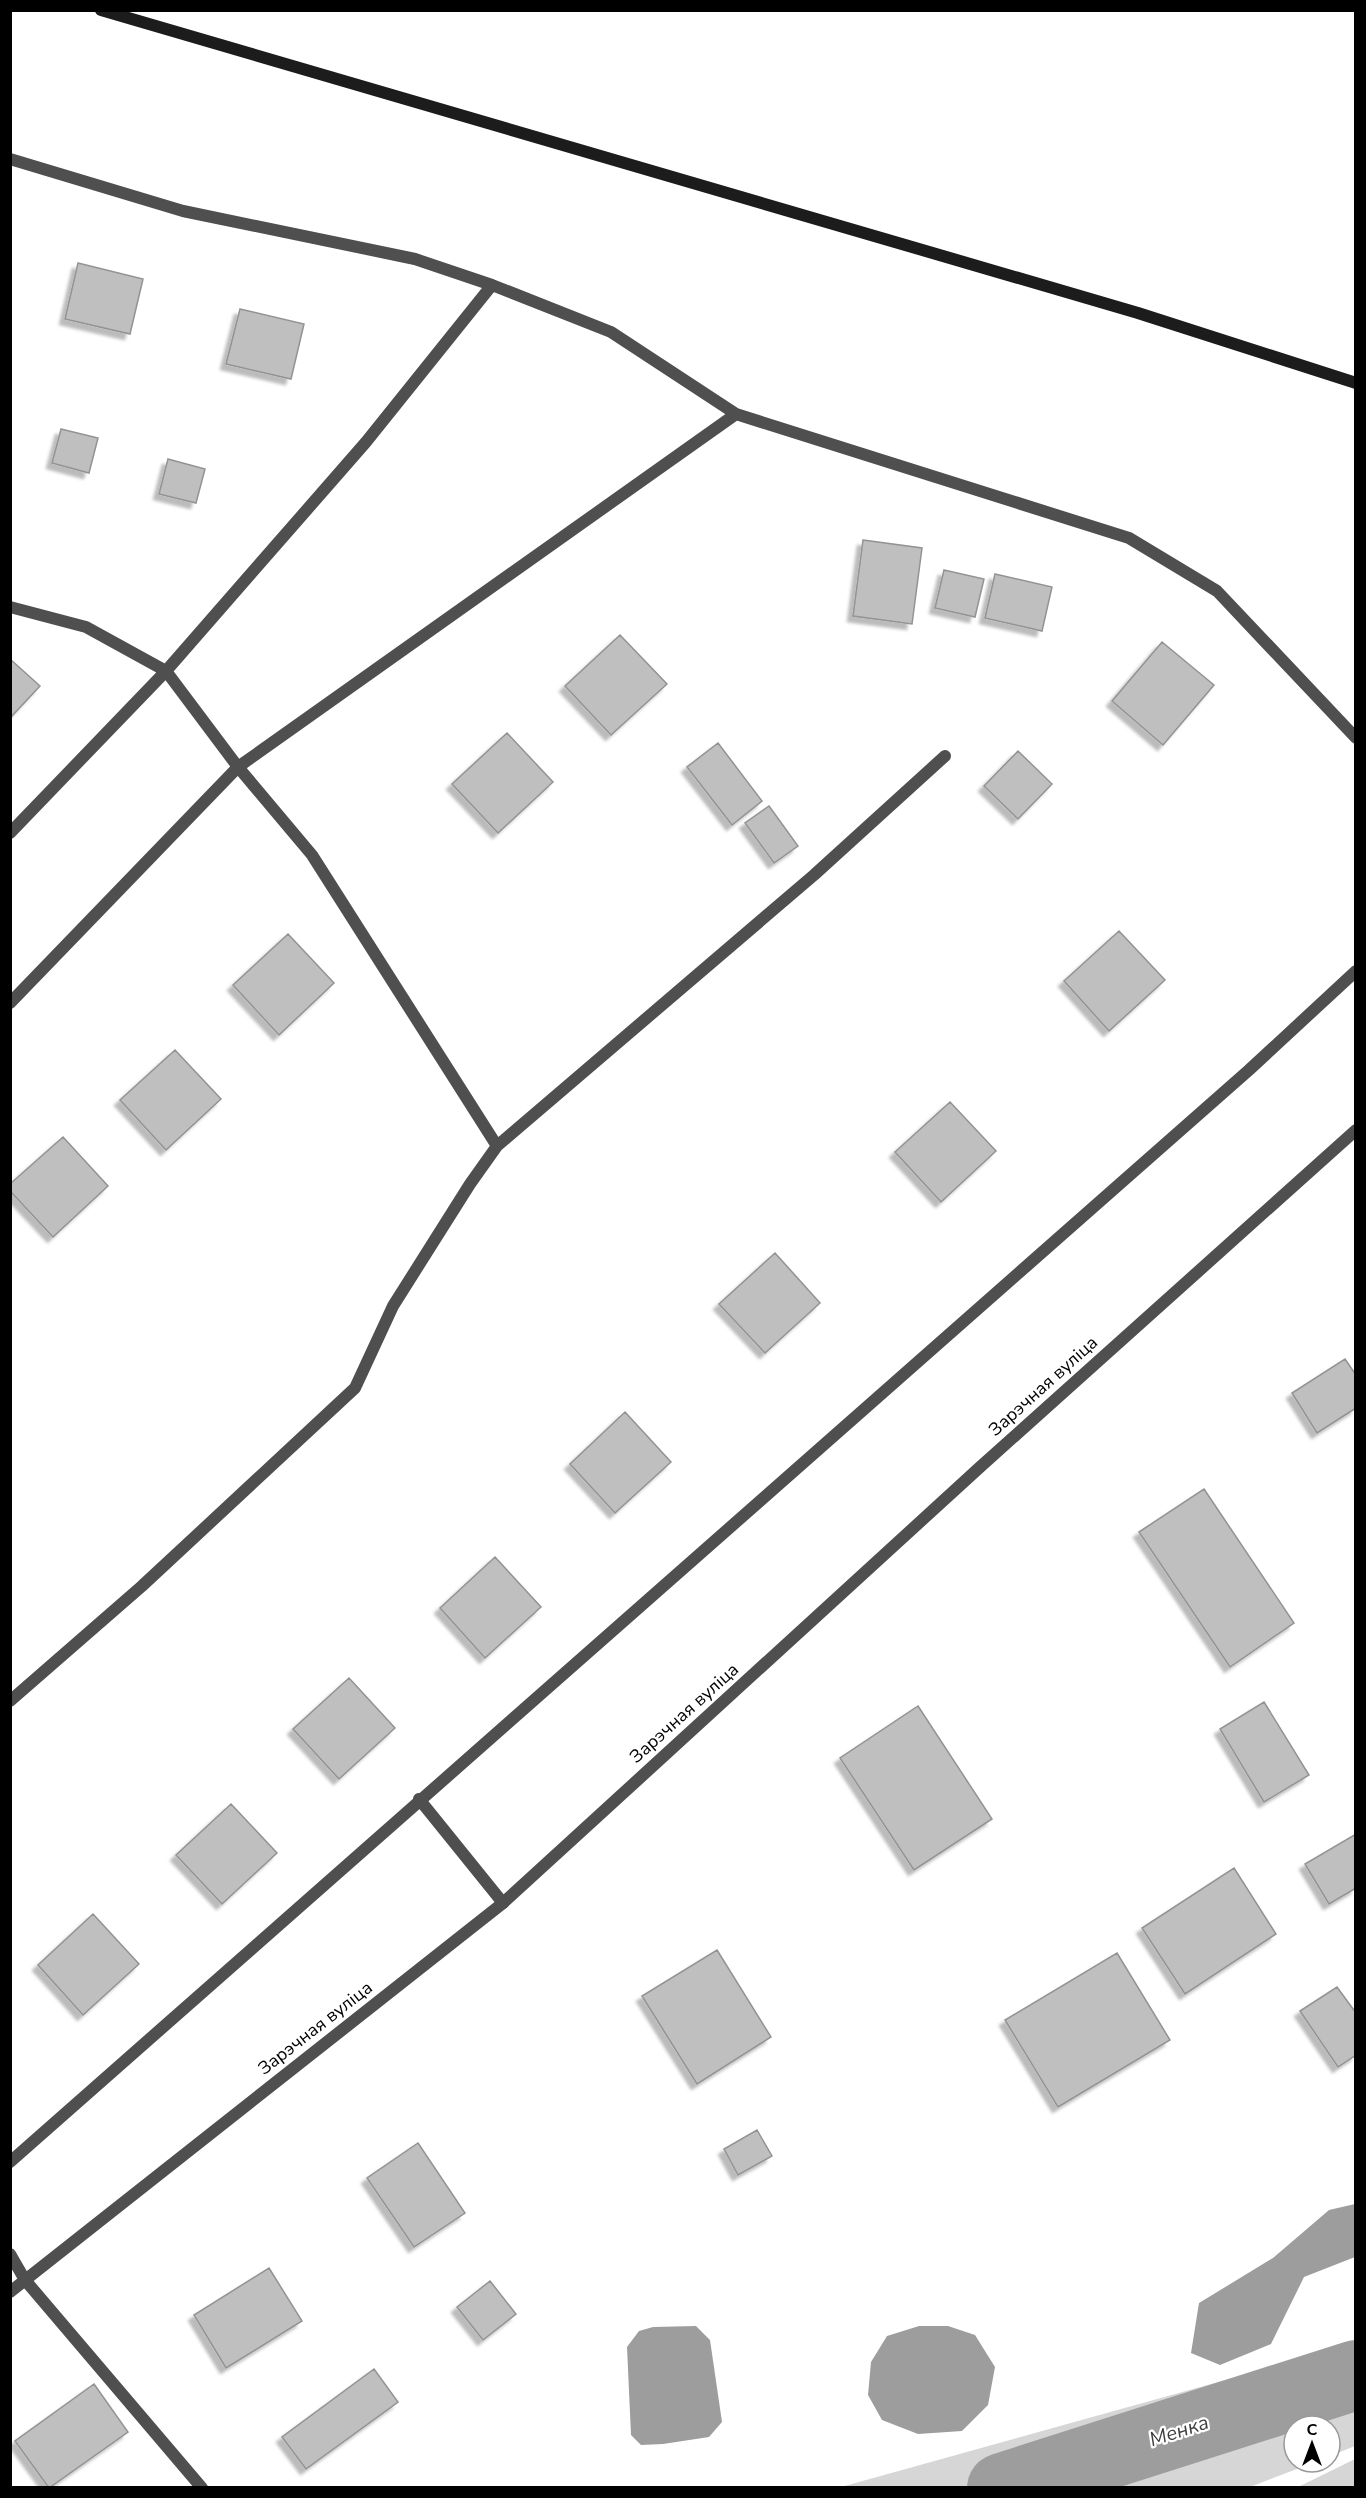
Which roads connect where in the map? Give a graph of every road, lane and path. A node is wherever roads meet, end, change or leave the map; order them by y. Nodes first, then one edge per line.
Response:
1 (101, 10) edge
2 (10, 159) edge
3 (492, 285) junction
4 (1356, 383) edge
5 (736, 414) junction
6 (10, 607) edge
7 (166, 671) junction
8 (1356, 738) edge
9 (945, 756) dead end
10 (238, 767) junction
11 (10, 832) edge
12 (1356, 971) edge
13 (10, 1003) edge
14 (1356, 1130) edge
15 (497, 1146) junction
16 (10, 1701) edge
17 (419, 1799) junction
18 (503, 1903) junction
19 (10, 2162) edge
20 (10, 2254) edge
21 (25, 2280) junction
22 (10, 2292) edge
23 (202, 2487) edge

1 - 4 main road
2 - 3 street
3 - 5 street
3 - 7 street
5 - 8 street
5 - 10 street
6 - 7 street
7 - 10 street
7 - 11 street
9 - 15 street
10 - 13 street
10 - 15 street
12 - 17 street
14 - 18 street, Зарэчная вуліца
15 - 16 street
17 - 18 street
17 - 19 street
18 - 21 street, Зарэчная вуліца
20 - 21 street
21 - 22 street, Зарэчная вуліца
21 - 23 street

